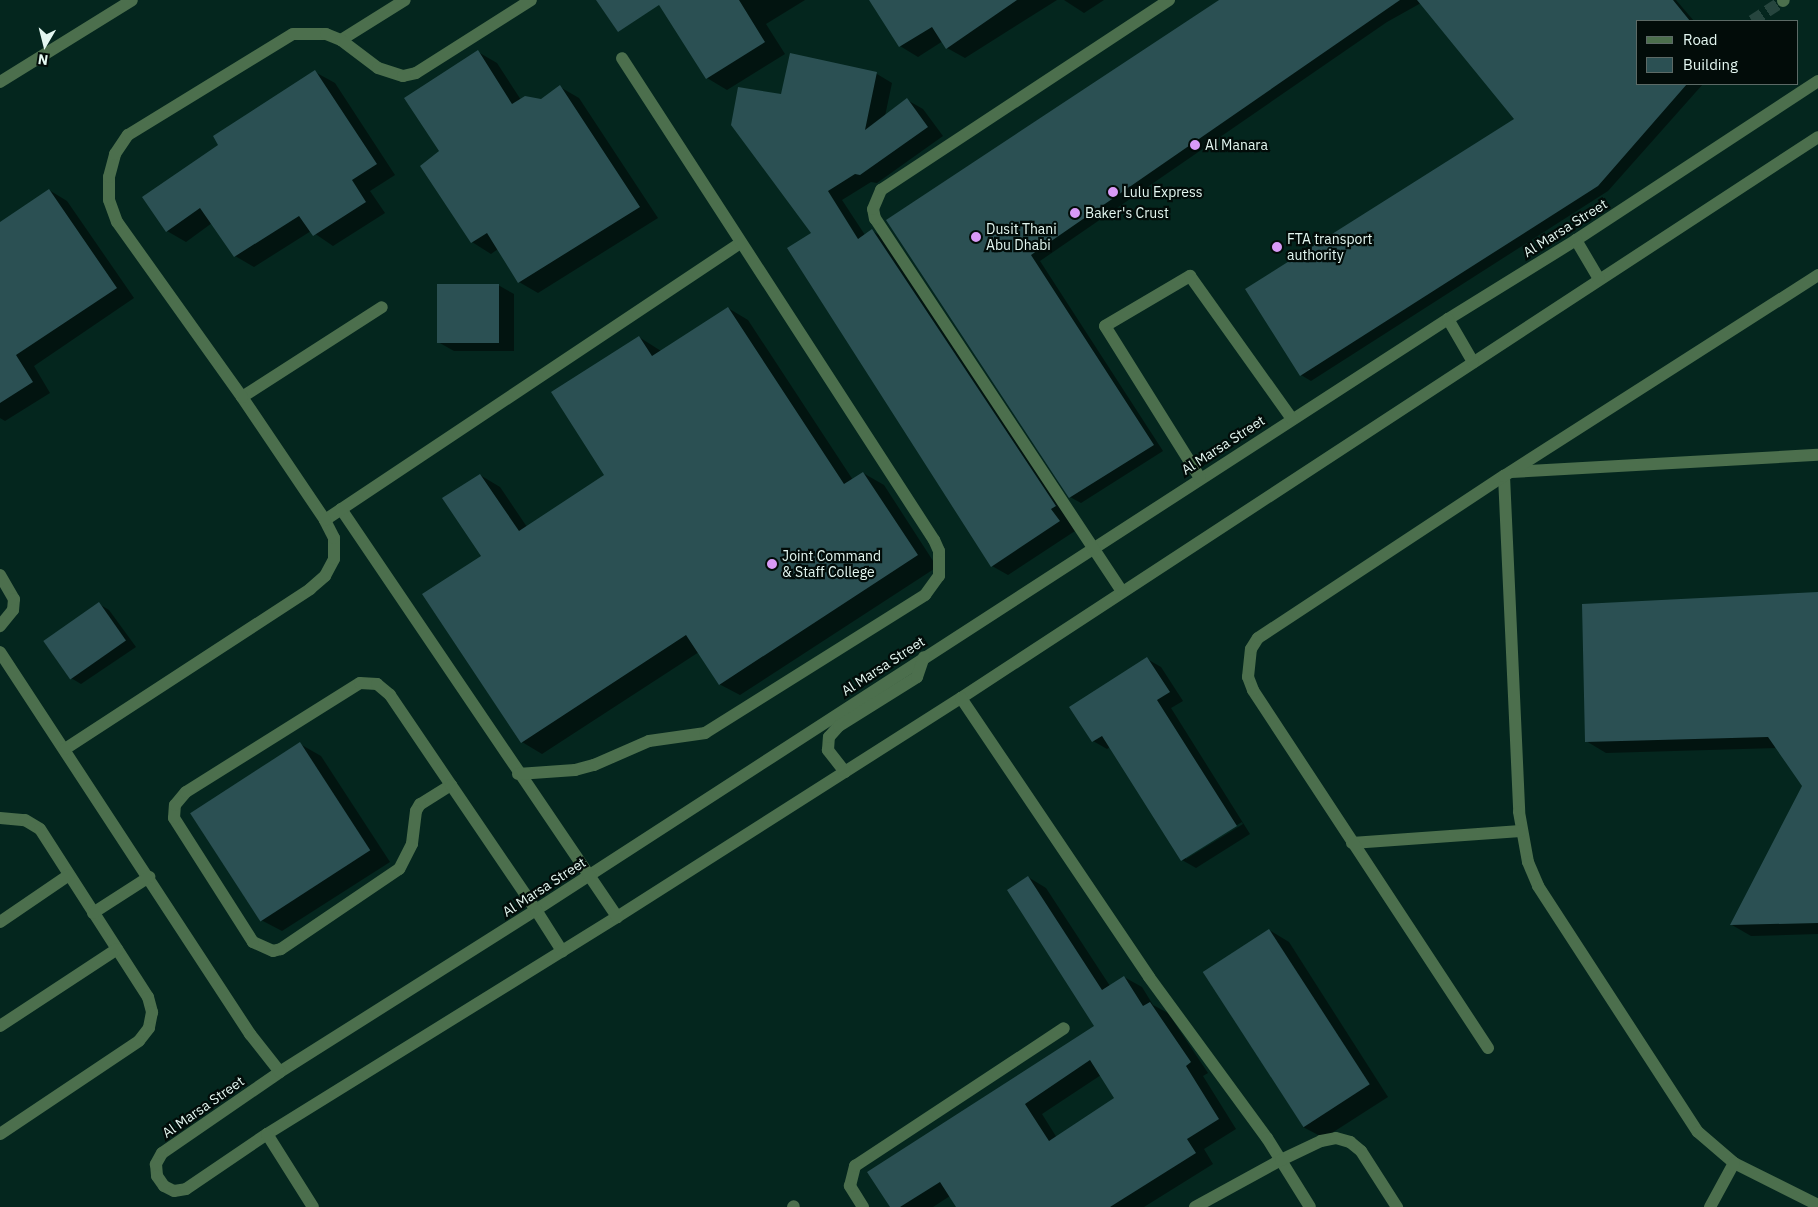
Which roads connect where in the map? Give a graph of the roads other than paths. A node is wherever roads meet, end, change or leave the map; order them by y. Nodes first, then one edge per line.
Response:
1 (132, 0) edge
2 (405, 0) edge
3 (531, 0) edge
4 (1170, 0) edge
5 (340, 40) junction
6 (622, 58) dead end
7 (1818, 81) edge
8 (0, 82) edge
9 (1818, 137) edge
10 (1576, 240) junction
11 (740, 243) junction
12 (1818, 275) edge
13 (1599, 279) junction
14 (382, 306) dead end
15 (1448, 319) junction
16 (1473, 362) junction
17 (242, 397) junction
18 (1292, 418) junction
19 (1818, 455) edge
20 (1507, 474) junction
21 (1200, 478) junction
22 (341, 509) junction
23 (325, 520) junction
24 (1093, 547) junction
25 (0, 575) edge
26 (1121, 590) junction
27 (0, 626) edge
28 (0, 652) edge
29 (924, 657) junction
30 (961, 698) junction
31 (65, 749) junction
32 (845, 772) junction
33 (518, 774) junction
34 (451, 785) junction
35 (0, 818) edge
36 (1521, 831) junction
37 (1352, 843) junction
38 (70, 875) junction
39 (589, 875) junction
40 (149, 877) junction
41 (536, 910) junction
42 (94, 912) junction
43 (616, 917) junction
44 (0, 922) edge
45 (117, 949) junction
46 (562, 951) junction
47 (0, 1026) edge
48 (1064, 1028) dead end
49 (1488, 1048) dead end
50 (280, 1072) junction
51 (0, 1134) edge
52 (267, 1134) junction
53 (1281, 1160) junction
54 (1734, 1163) junction
55 (1818, 1206) edge
56 (313, 1207) edge
57 (863, 1207) edge
58 (1195, 1207) edge
59 (1310, 1207) edge
60 (1397, 1207) edge
61 (1710, 1207) edge

1 - 8 street
2 - 5 street
3 - 5 street
4 - 24 street
5 - 17 street
6 - 11 street
7 - 10 street, Al Marsa Street
9 - 13 street, Al Marsa Street
10 - 13 street
10 - 15 street, Al Marsa Street
11 - 22 street
11 - 33 street
12 - 20 street
13 - 16 street, Al Marsa Street
14 - 17 street
15 - 16 street
15 - 18 street, Al Marsa Street
16 - 26 street, Al Marsa Street
17 - 23 street
18 - 21 street, Al Marsa Street
18 - 21 street
19 - 20 street
20 - 36 street
20 - 37 street
21 - 24 street, Al Marsa Street
22 - 23 street
22 - 33 street
23 - 31 street
24 - 26 street
24 - 29 street, Al Marsa Street
25 - 27 street
26 - 30 street, Al Marsa Street
28 - 31 street
29 - 32 street
29 - 39 street, Al Marsa Street
30 - 32 street, Al Marsa Street
30 - 53 street
31 - 40 street
32 - 43 street, Al Marsa Street
33 - 39 street
34 - 34 street
34 - 41 street
35 - 38 street
36 - 37 street
36 - 54 street
37 - 49 street
38 - 42 street
38 - 44 street
39 - 41 street, Al Marsa Street
39 - 43 street
40 - 42 street
40 - 50 street
41 - 46 street
41 - 50 street, Al Marsa Street
42 - 45 street
43 - 46 street, Al Marsa Street
45 - 47 street
45 - 51 street
46 - 52 street, Al Marsa Street
48 - 57 street
50 - 52 street, Al Marsa Street
52 - 56 street
53 - 58 street
53 - 59 street
53 - 60 street
54 - 55 street
54 - 61 street

